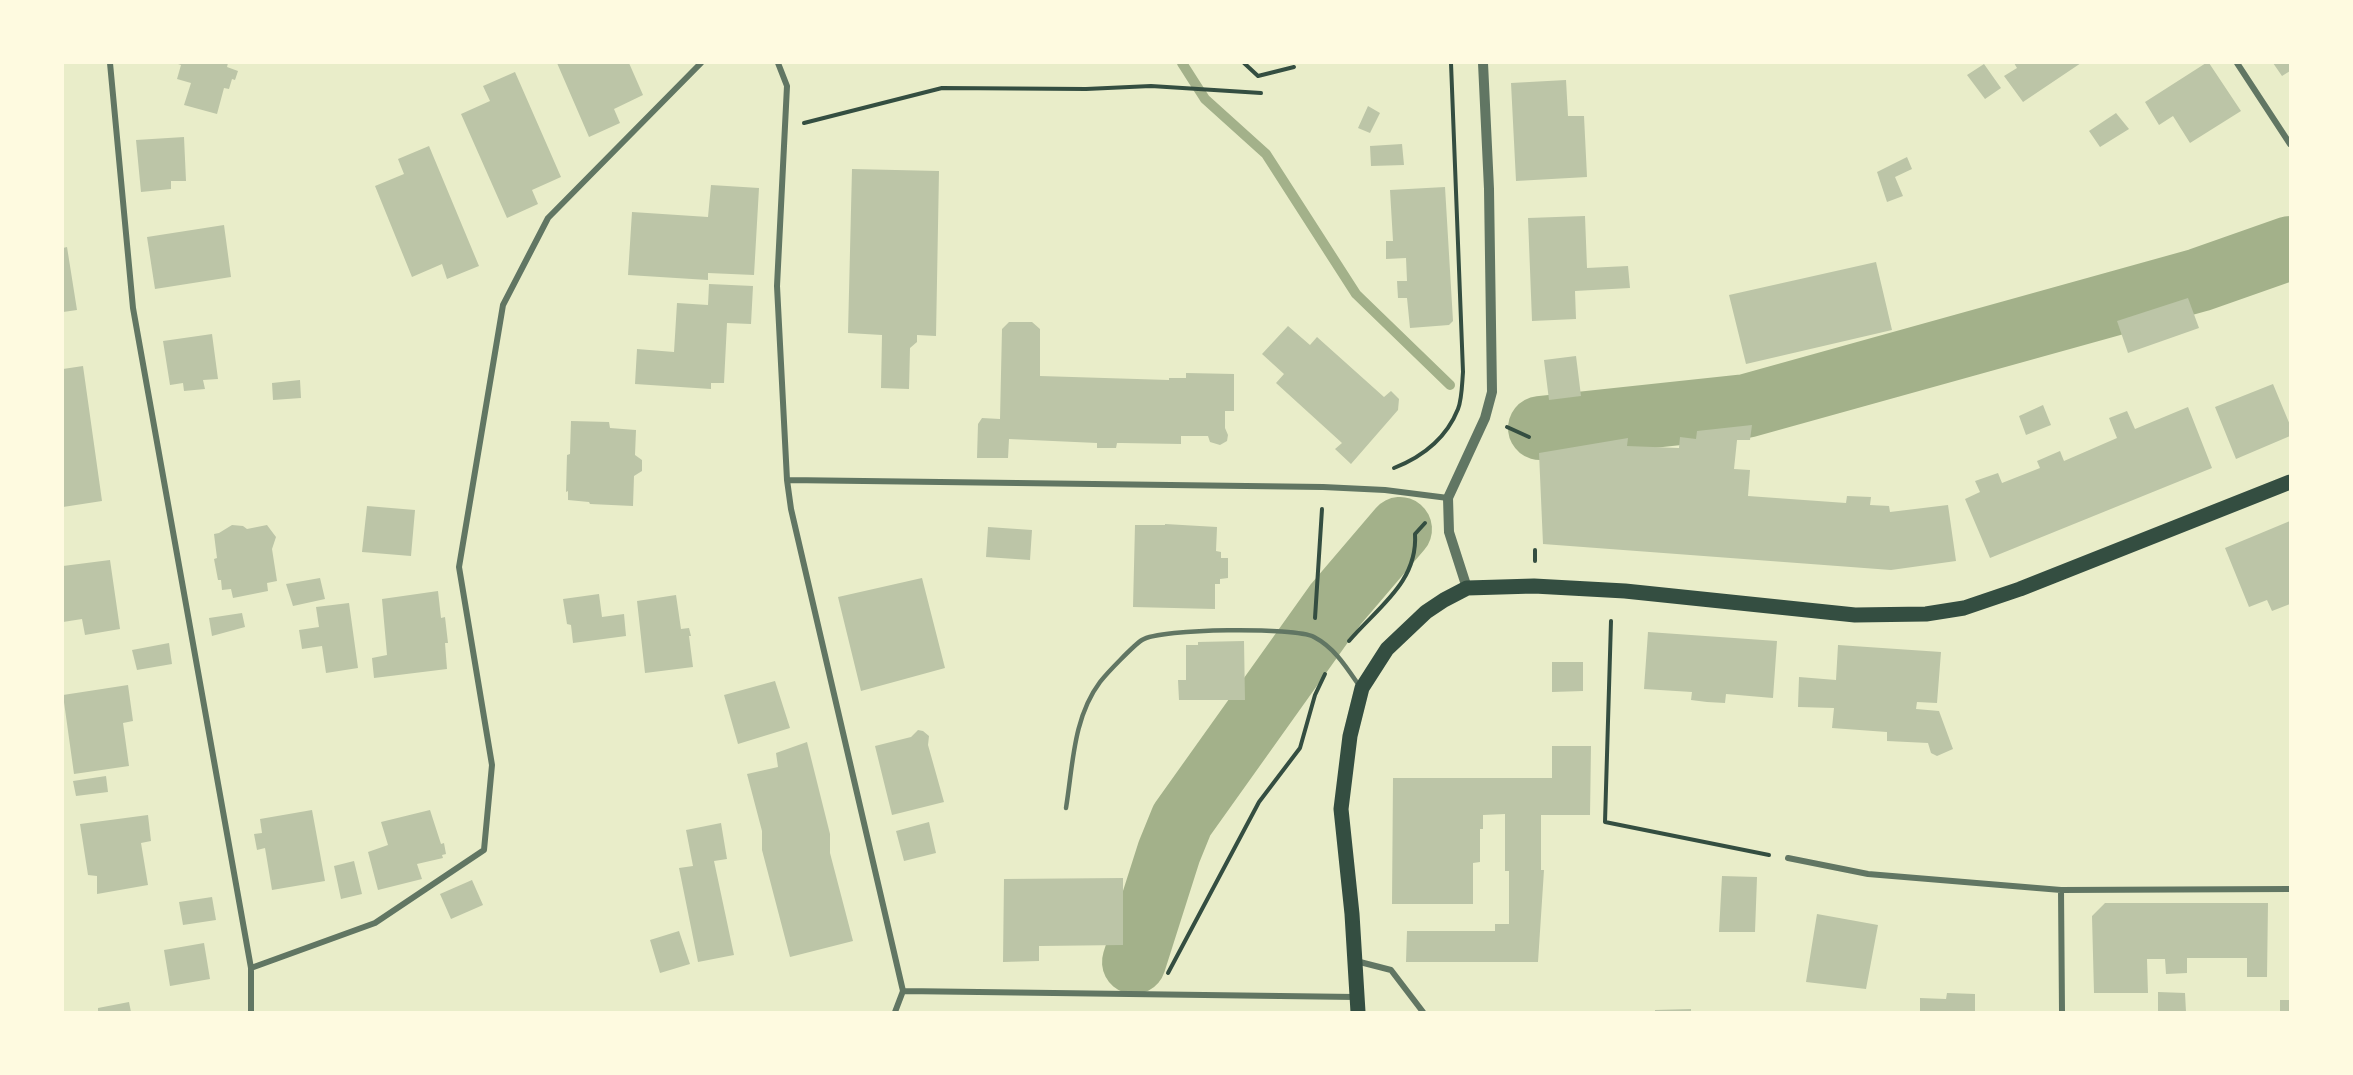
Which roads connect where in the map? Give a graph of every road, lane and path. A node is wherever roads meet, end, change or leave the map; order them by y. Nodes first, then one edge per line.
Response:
1 (110, 63) edge
2 (701, 63) edge
3 (777, 63) edge
4 (1244, 63) edge
5 (1451, 63) edge
6 (1483, 63) edge
7 (2237, 63) edge
8 (1294, 67) dead end
9 (1261, 93) dead end
10 (785, 128) junction
11 (2290, 144) edge
12 (787, 480) junction
13 (2290, 482) edge
14 (1323, 487) junction
15 (1385, 490) junction
16 (1448, 498) junction
17 (1415, 534) dead end
18 (1467, 588) junction
19 (1315, 616) dead end
20 (1611, 621) dead end
21 (1337, 654) junction
22 (1362, 688) junction
23 (1066, 808) dead end
24 (1788, 858) joint
25 (2290, 889) edge
26 (2061, 890) junction
27 (1355, 960) junction
28 (251, 968) junction
29 (903, 991) junction
30 (1161, 994) junction
31 (1357, 1005) edge
32 (251, 1012) edge
33 (895, 1012) edge
34 (1423, 1012) edge
35 (2062, 1012) edge

1 - 28 street
2 - 28 street
3 - 10 street
4 - 8 path
5 - 15 path
6 - 16 street
7 - 11 street
9 - 10 path
10 - 12 street
12 - 14 street
12 - 29 street
13 - 18 main road
14 - 15 street
14 - 19 path
15 - 16 street
16 - 18 street
17 - 21 path
18 - 22 main road
20 - 24 path
21 - 22 lane
21 - 23 lane
21 - 30 path
22 - 27 main road
24 - 26 street
25 - 26 street
26 - 35 street
27 - 31 main road
27 - 34 street
28 - 32 street
29 - 30 street
29 - 33 street
30 - 31 street

